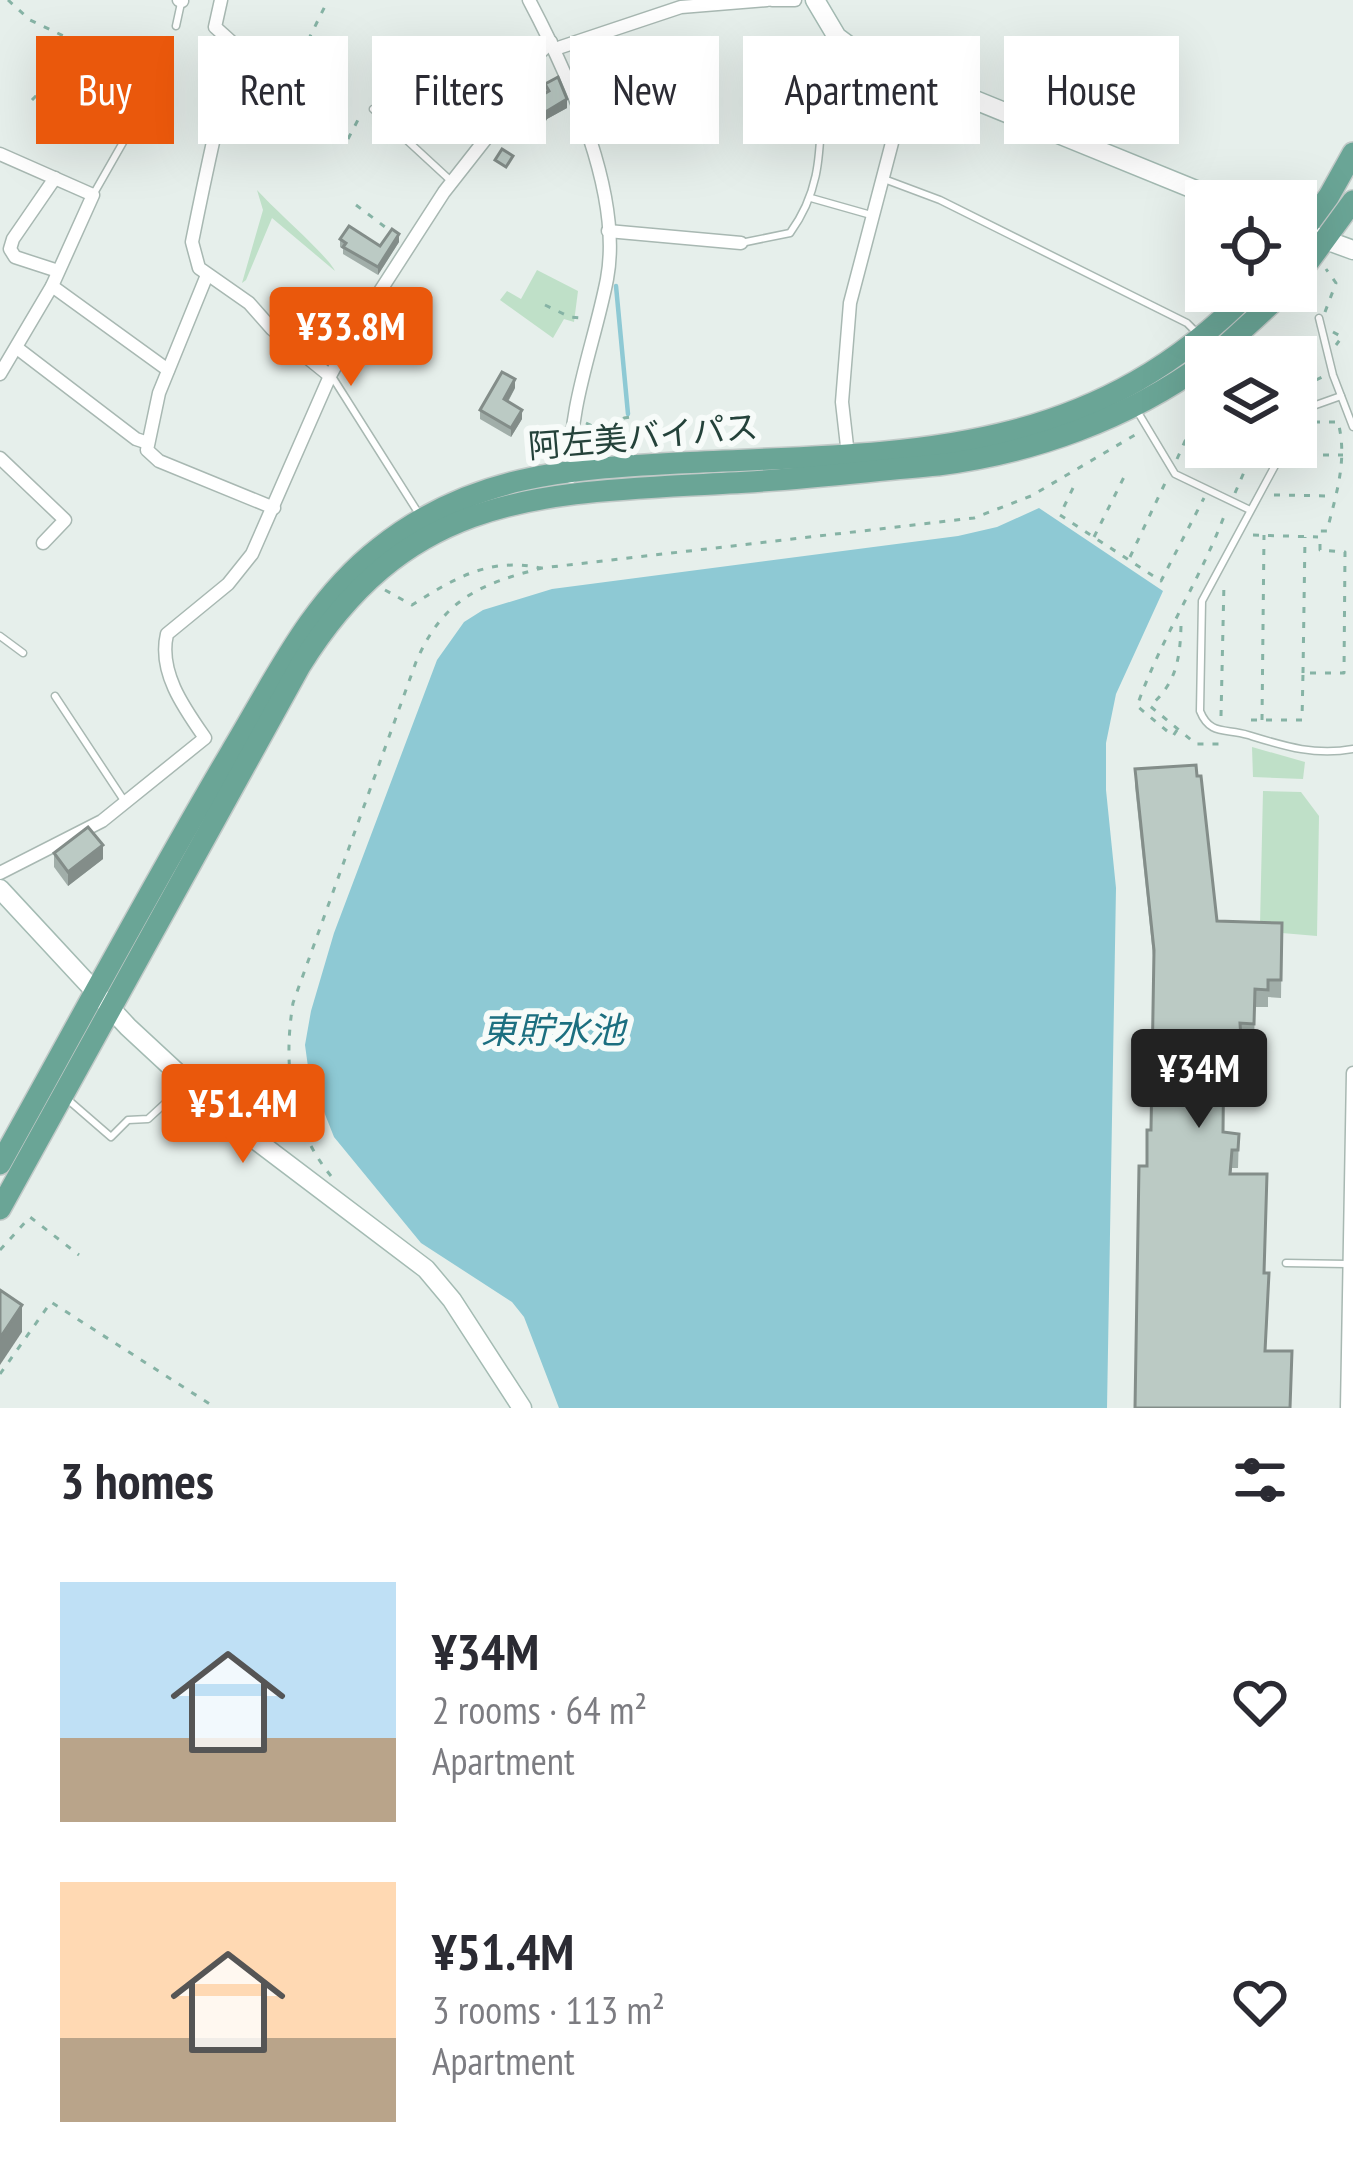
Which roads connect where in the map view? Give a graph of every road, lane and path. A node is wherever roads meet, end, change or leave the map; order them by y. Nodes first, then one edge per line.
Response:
1 (8, 0) edge
2 (181, 0) edge
3 (221, 0) edge
4 (328, 0) edge
5 (770, 0) edge
6 (795, 0) edge
7 (814, 0) edge
8 (531, 1) edge
9 (176, 26) joint
10 (61, 36) edge
11 (172, 36) edge
12 (310, 36) edge
13 (836, 36) edge
14 (553, 45) junction
15 (36, 96) edge
16 (32, 100) dead end
17 (980, 102) edge
18 (372, 110) edge
19 (348, 139) dead end
20 (122, 144) edge
21 (411, 144) edge
22 (823, 144) edge
23 (893, 144) edge
24 (1353, 153) edge
25 (0, 154) edge
26 (55, 178) junction
27 (884, 179) junction
28 (452, 182) junction
29 (1185, 186) edge
30 (93, 195) junction
31 (811, 198) junction
32 (1353, 201) edge
33 (356, 205) dead end
34 (1317, 206) edge
35 (872, 215) junction
36 (608, 231) junction
37 (1317, 238) edge
38 (1326, 240) junction
39 (741, 243) joint
40 (409, 245) junction
41 (1353, 250) edge
42 (1317, 252) edge
43 (1325, 268) dead end
44 (58, 271) junction
45 (207, 275) junction
46 (52, 286) junction
47 (545, 305) dead end
48 (1228, 312) edge
49 (1263, 312) edge
50 (585, 317) dead end
51 (1319, 318) joint
52 (1199, 336) edge
53 (1201, 336) edge
54 (1236, 336) edge
55 (1185, 347) edge
56 (17, 348) junction
57 (168, 370) junction
58 (0, 374) edge
59 (1185, 375) edge
60 (330, 376) junction
61 (1324, 376) dead end
62 (1317, 380) edge
63 (1341, 396) junction
64 (1317, 405) edge
65 (1135, 406) junction
66 (574, 417) junction
67 (631, 417) dead end
68 (1317, 422) edge
69 (1353, 427) edge
70 (1147, 428) junction
71 (1185, 441) edge
72 (148, 443) junction
73 (1317, 452) edge
74 (848, 455) junction
75 (1344, 455) junction
76 (0, 458) edge
77 (1245, 468) edge
78 (1273, 468) edge
79 (570, 470) junction
80 (1172, 470) junction
81 (1125, 475) dead end
82 (1073, 488) dead end
83 (1234, 493) dead end
84 (572, 494) junction
85 (1274, 495) dead end
86 (1336, 496) junction
87 (274, 508) junction
88 (1250, 510) junction
89 (421, 518) junction
90 (1253, 535) dead end
91 (1264, 536) junction
92 (1304, 536) junction
93 (1094, 537) junction
94 (1320, 537) junction
95 (43, 543) dead end
96 (1129, 559) junction
97 (542, 568) junction
98 (1224, 578) dead end
99 (381, 588) dead end
100 (1181, 626) dead end
101 (0, 636) edge
102 (23, 653) dead end
103 (1304, 673) junction
104 (55, 696) dead end
105 (1221, 718) dead end
106 (1251, 720) dead end
107 (1262, 720) junction
108 (1178, 730) junction
109 (1220, 744) dead end
110 (1353, 749) edge
111 (125, 802) junction
112 (0, 873) edge
113 (0, 889) edge
114 (96, 992) junction
115 (112, 1010) junction
116 (1353, 1073) edge
117 (189, 1082) junction
118 (63, 1096) junction
119 (0, 1164) edge
120 (340, 1185) dead end
121 (0, 1209) edge
122 (0, 1250) edge
123 (79, 1255) dead end
124 (1286, 1263) dead end
125 (1350, 1264) edge
126 (0, 1374) edge
127 (216, 1408) edge
128 (522, 1408) edge
129 (1346, 1408) edge

1 - 10 path
2 - 9 lane
3 - 45 street
4 - 12 path
5 - 6 street
5 - 14 street
7 - 13 street
8 - 14 street
9 - 11 path
14 - 28 street
14 - 36 street
15 - 16 path
17 - 29 street
18 - 19 path
20 - 30 lane
21 - 28 lane
22 - 31 lane
23 - 27 street
24 - 34 main road
25 - 26 street
26 - 30 street
26 - 44 street
27 - 35 street
27 - 52 lane
28 - 40 street
30 - 44 street
31 - 35 lane
31 - 39 lane
32 - 38 main road
33 - 40 path
35 - 74 street
36 - 39 street
36 - 66 street
37 - 38 street
38 - 41 street
38 - 42 main road
40 - 60 street
43 - 51 path
44 - 46 street
45 - 57 street
45 - 60 street
46 - 56 street
46 - 57 street
47 - 50 path
48 - 53 main road, 阿左美バイパス
49 - 54 main road, 阿左美バイパス
51 - 63 lane
55 - 74 main road, 阿左美バイパス
56 - 58 street
56 - 72 street
57 - 72 street
59 - 65 main road, 阿左美バイパス
60 - 87 street
60 - 89 lane
61 - 62 path
63 - 64 lane
63 - 69 lane
65 - 70 lane
65 - 84 main road, 阿左美バイパス
66 - 67 path
66 - 79 street
68 - 75 path
70 - 80 lane
70 - 97 path
71 - 80 path
72 - 87 street
73 - 75 path
74 - 79 main road, 阿左美バイパス
75 - 86 path
76 - 95 street
77 - 83 path
78 - 88 lane
79 - 84 street
79 - 89 main road, 阿左美バイパス
80 - 88 lane
80 - 96 path
81 - 93 path
82 - 93 path
84 - 115 main road, 阿左美バイパス
85 - 86 path
86 - 94 path
87 - 111 street
88 - 110 lane
89 - 114 main road, 阿左美バイパス
90 - 91 path
91 - 92 path
91 - 107 path
92 - 94 path
92 - 103 path
93 - 96 path
94 - 103 path
96 - 108 path
97 - 99 path
97 - 120 path
98 - 105 path
100 - 108 path
101 - 102 lane
103 - 107 path
104 - 111 lane
106 - 107 path
108 - 109 path
111 - 112 street
113 - 114 street
114 - 115 street
114 - 119 main road, 阿左美バイパス
115 - 117 street
115 - 118 main road, 阿左美バイパス
116 - 125 street
117 - 118 lane
117 - 128 street
118 - 121 main road, 阿左美バイパス
122 - 123 path
124 - 125 lane
125 - 129 street
126 - 127 path

